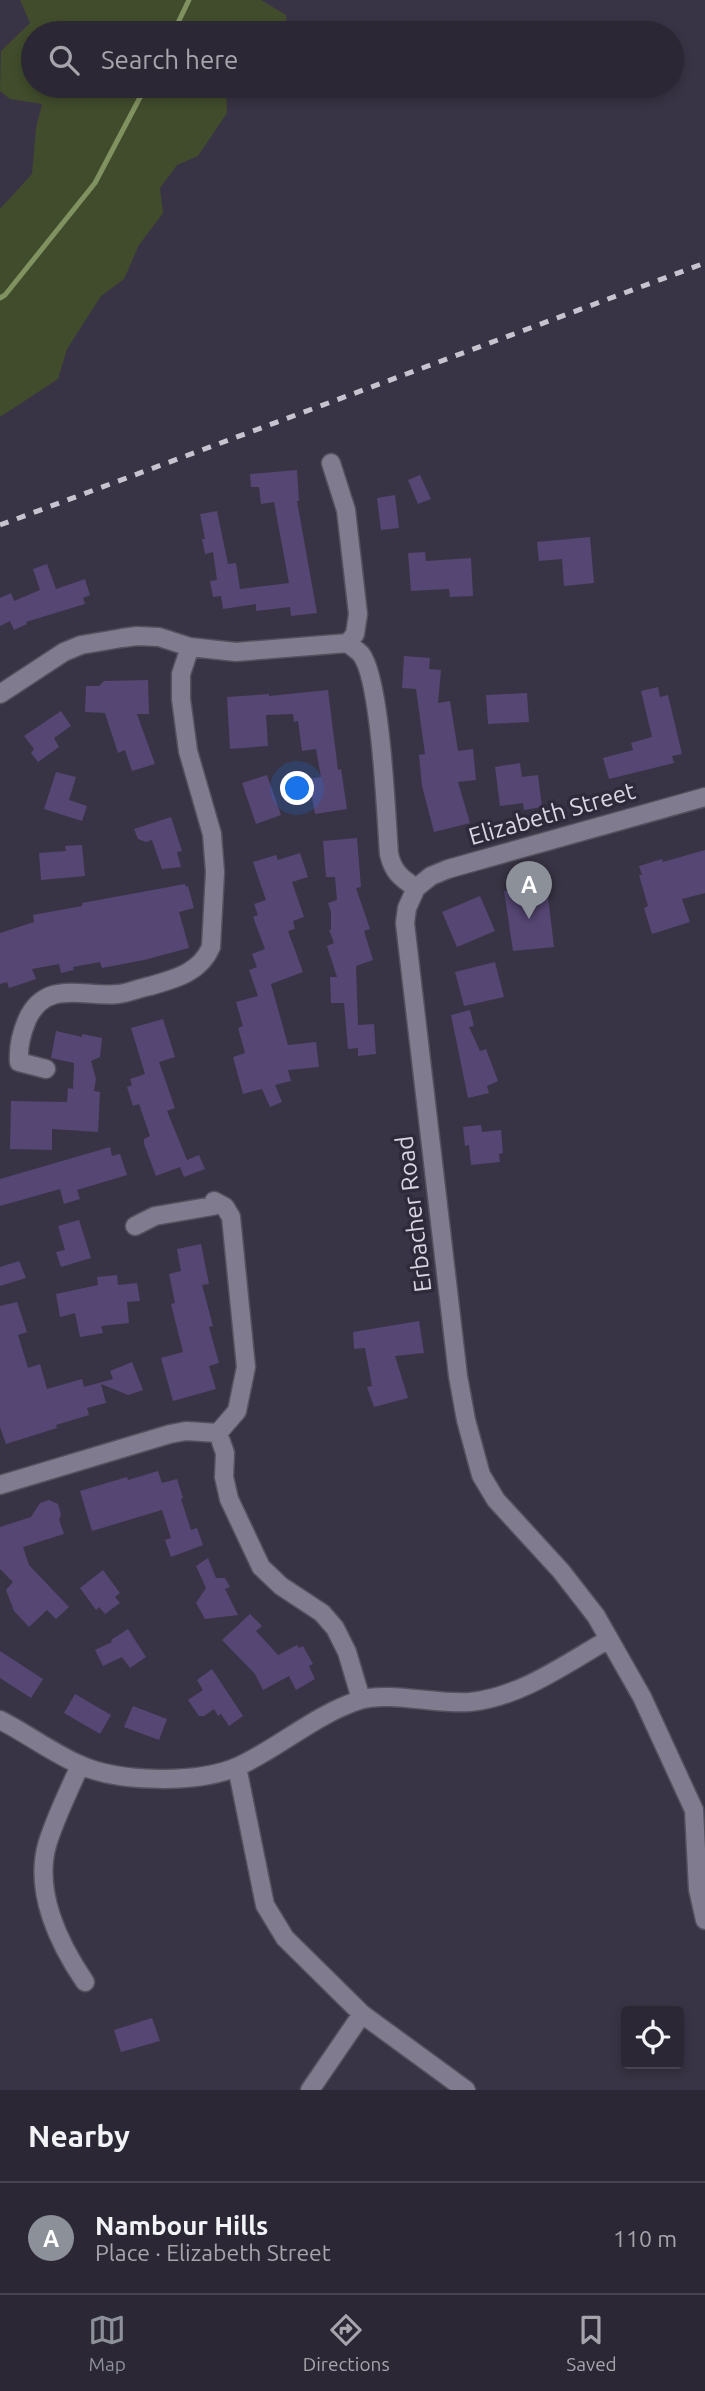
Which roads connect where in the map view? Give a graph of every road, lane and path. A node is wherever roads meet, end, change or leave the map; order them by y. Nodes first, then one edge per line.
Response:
1 (331, 463) dead end
2 (348, 643) junction
3 (190, 647) junction
4 (0, 694) edge
5 (705, 797) edge
6 (416, 888) junction
7 (46, 1069) dead end
8 (135, 1226) dead end
9 (218, 1433) junction
10 (0, 1485) edge
11 (609, 1639) junction
12 (361, 1699) junction
13 (0, 1720) edge
14 (80, 1765) junction
15 (237, 1767) junction
16 (705, 1920) edge
17 (85, 1982) dead end
18 (362, 2014) junction
19 (310, 2090) edge
20 (466, 2090) edge

1 - 2 street
2 - 3 street
2 - 6 street
3 - 4 street
3 - 7 street
5 - 6 street, Elizabeth Street
6 - 11 street, Erbacher Road
8 - 9 street
9 - 10 street
9 - 12 street
11 - 12 street
11 - 16 street, Erbacher Road
12 - 15 street
13 - 14 street
14 - 15 street
14 - 17 street
15 - 18 street
18 - 19 street
18 - 20 street

